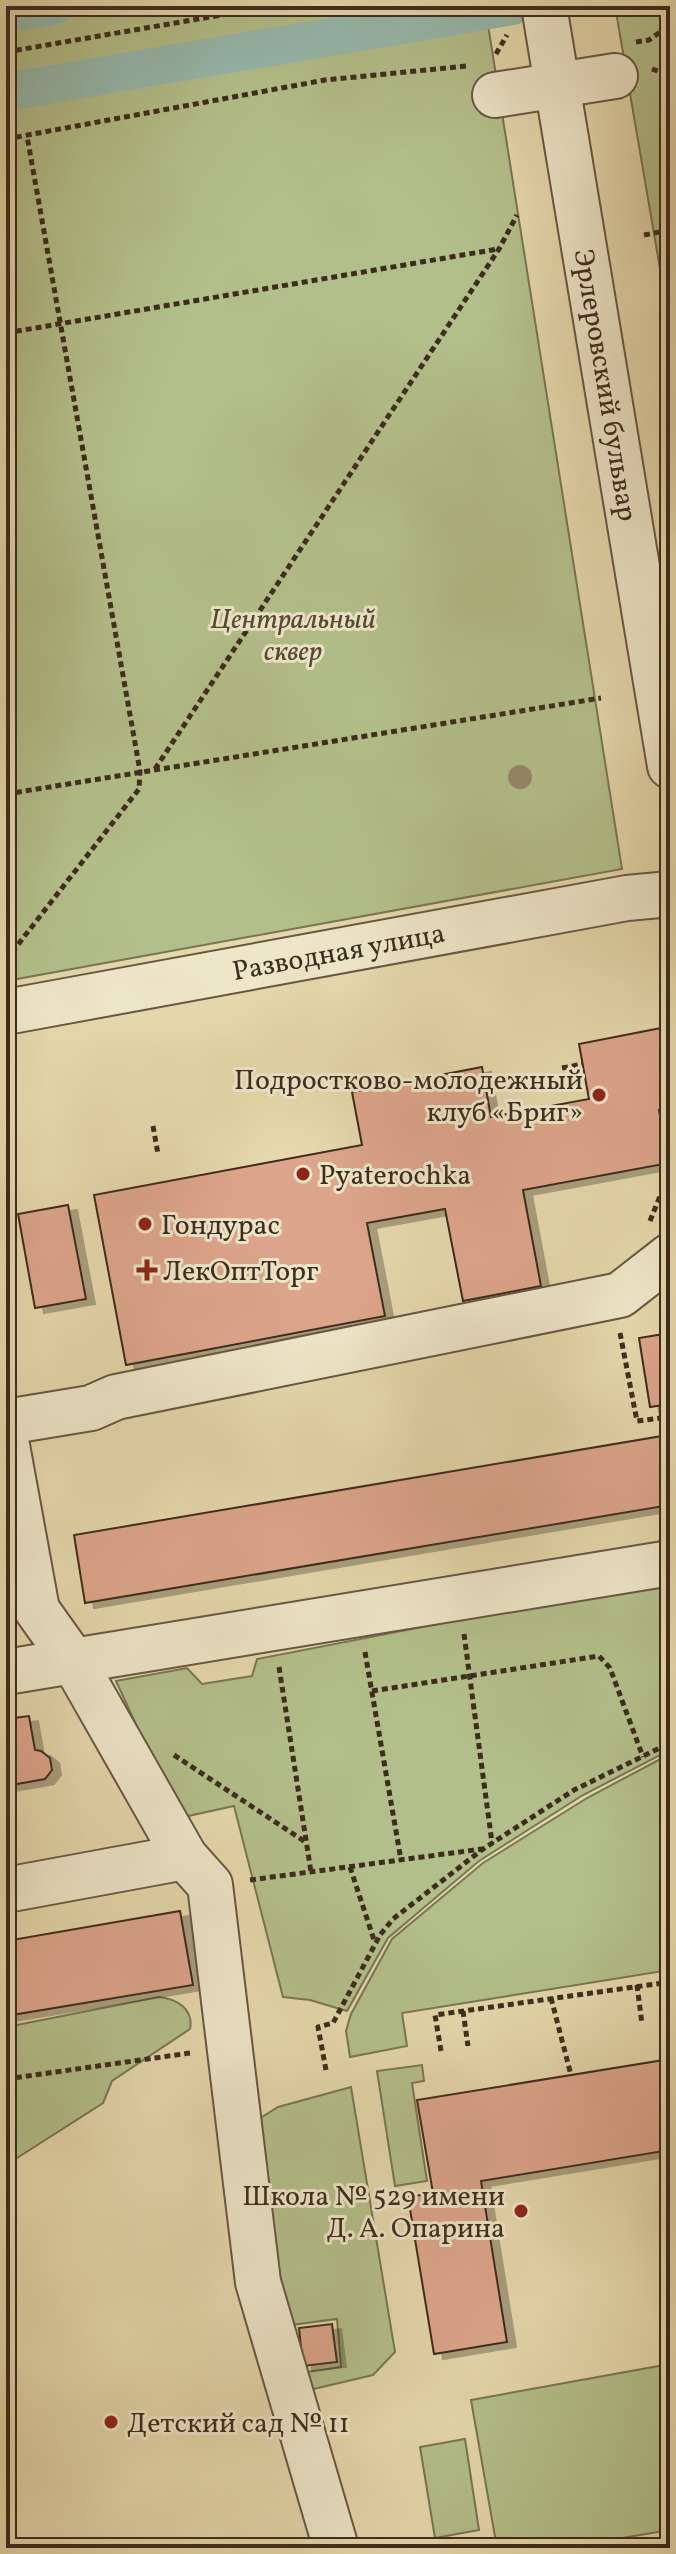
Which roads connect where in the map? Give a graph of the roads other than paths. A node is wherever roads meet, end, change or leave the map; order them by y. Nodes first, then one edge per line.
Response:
1 (550, 45) edge
2 (633, 72) road end
3 (486, 80) road end
4 (670, 766) edge
5 (670, 894) edge
6 (6, 1012) edge
7 (670, 1256) edge
8 (6, 1422) edge
9 (6, 1440) edge
10 (670, 1563) edge
11 (74, 1662) junction
12 (6, 1672) edge
13 (198, 1871) junction
14 (6, 1890) edge
15 (336, 2548) edge

1 - 2 street
1 - 3 street
1 - 4 street, Эрлеровский бульвар
5 - 6 street, Разводная улица
7 - 8 street
9 - 11 street
10 - 11 street
11 - 12 street
11 - 13 street
13 - 14 street
13 - 15 street

